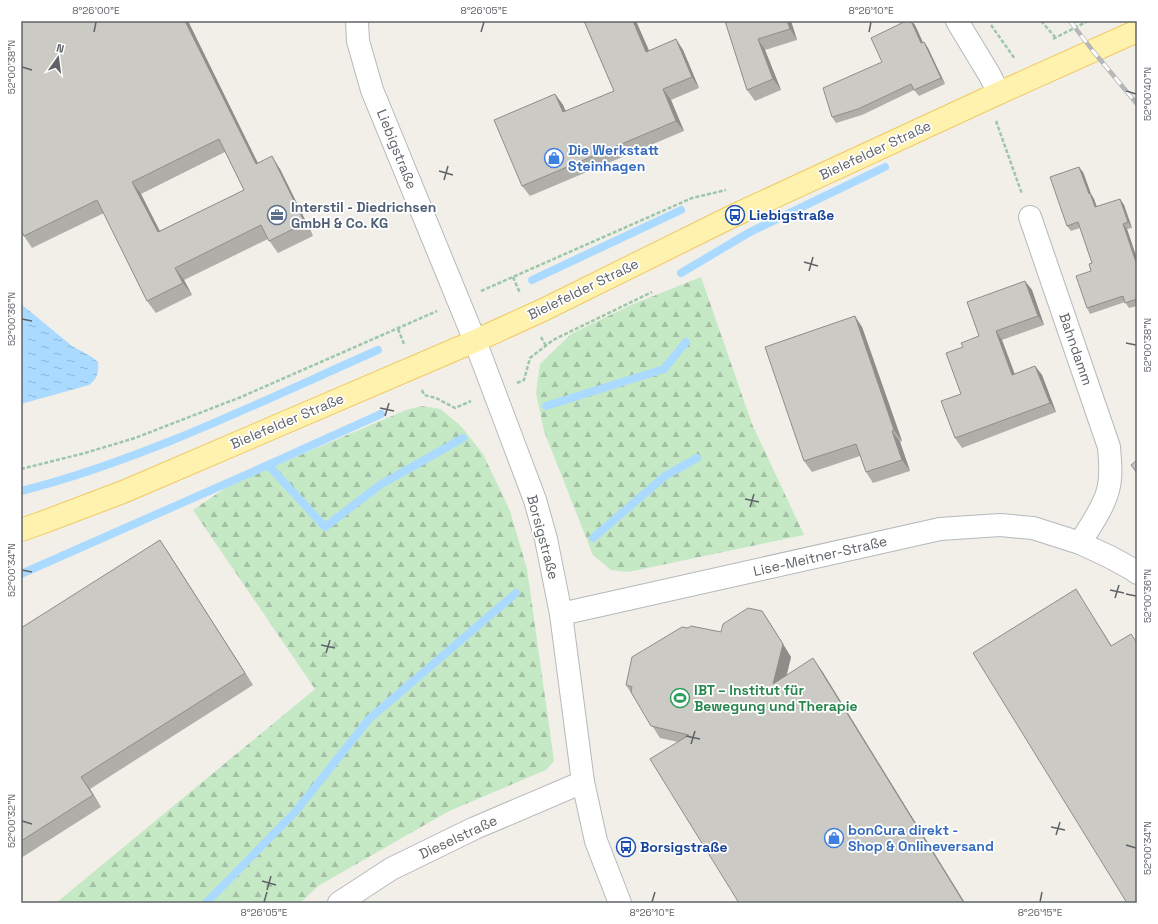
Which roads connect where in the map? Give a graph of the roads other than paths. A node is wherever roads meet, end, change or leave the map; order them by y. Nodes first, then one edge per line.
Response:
1 (357, 21) edge
2 (957, 21) edge
3 (1137, 31) edge
4 (994, 84) junction
5 (1030, 217) road end
6 (475, 341) junction
7 (21, 530) edge
8 (1080, 543) junction
9 (1137, 573) edge
10 (561, 614) junction
11 (583, 782) junction
12 (339, 903) edge
13 (620, 903) edge

1 - 6 street, Liebigstraße
2 - 4 street
3 - 4 main road, Bielefelder Straße
4 - 6 main road, Bielefelder Straße
5 - 8 street, Bahndamm
6 - 7 main road, Bielefelder Straße
6 - 10 street, Borsigstraße
8 - 9 street
8 - 10 street, Lise-Meitner-Straße
10 - 11 street, Borsigstraße
11 - 12 street, Dieselstraße
11 - 13 street, Borsigstraße

